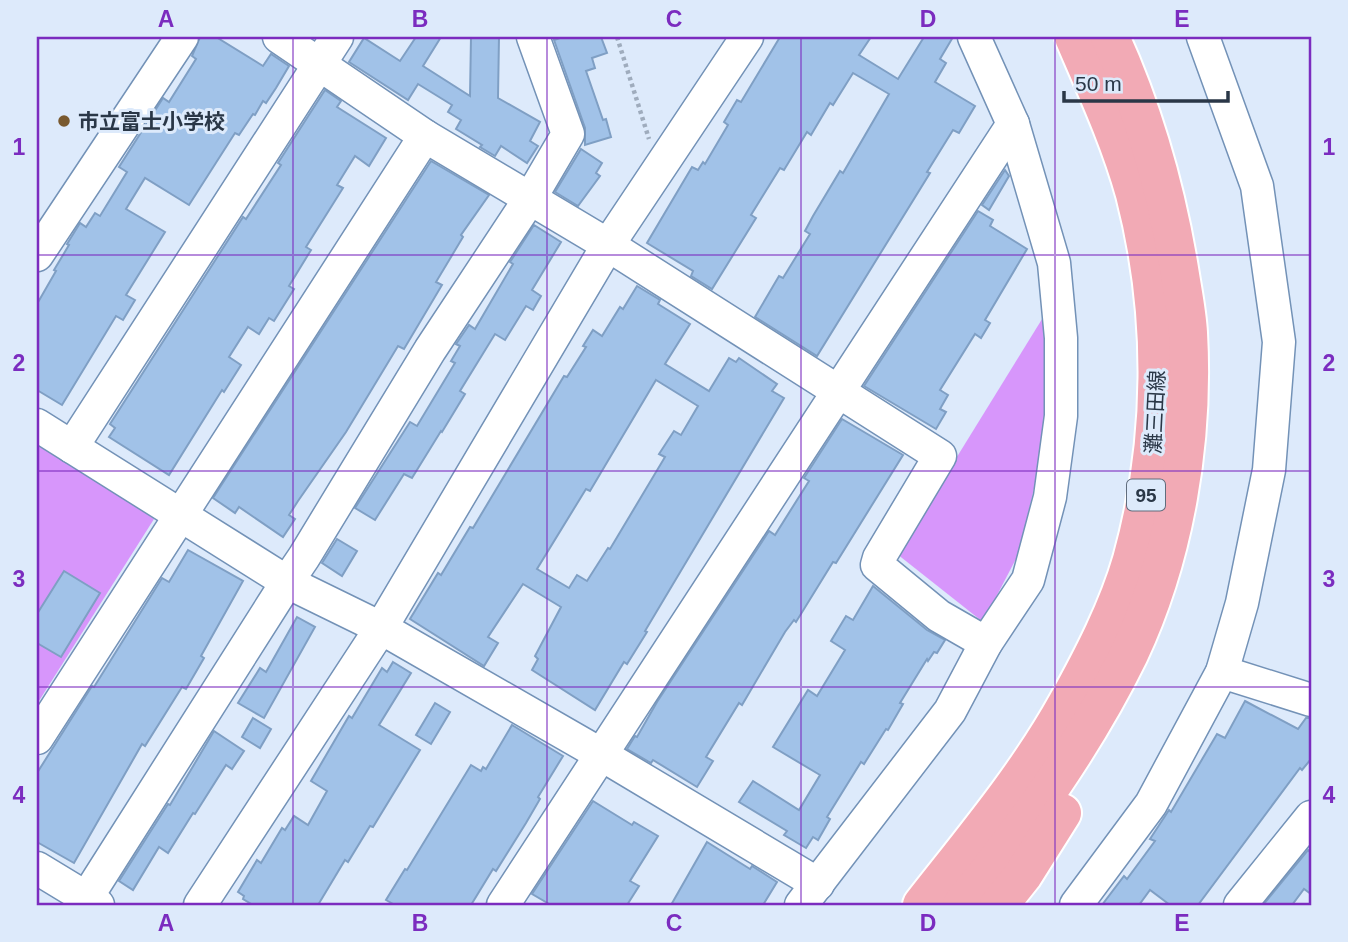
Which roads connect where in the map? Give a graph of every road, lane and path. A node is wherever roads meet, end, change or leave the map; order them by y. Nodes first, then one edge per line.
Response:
1 (182, 37) edge
2 (279, 37) edge
3 (337, 37) edge
4 (533, 37) edge
5 (617, 37) edge
6 (747, 37) edge
7 (974, 37) edge
8 (1050, 37) edge
9 (1064, 37) edge
10 (1074, 37) edge
11 (1203, 37) edge
12 (1117, 40) edge
13 (321, 64) junction
14 (1107, 116) junction
15 (1013, 124) junction
16 (425, 136) junction
17 (658, 169) junction
18 (531, 197) junction
19 (608, 244) junction
20 (37, 255) edge
21 (839, 392) junction
22 (37, 425) edge
23 (72, 447) junction
24 (180, 515) junction
25 (287, 582) junction
26 (381, 628) junction
27 (986, 643) junction
28 (1222, 672) junction
29 (1311, 700) edge
30 (37, 738) edge
31 (602, 755) junction
32 (1007, 797) junction
33 (1311, 817) edge
34 (1004, 853) junction
35 (37, 868) edge
36 (809, 894) edge
37 (93, 901) edge
38 (1078, 904) edge
39 (200, 905) edge
40 (503, 905) edge
41 (898, 905) edge
42 (904, 905) edge
43 (922, 905) edge
44 (962, 905) edge
45 (972, 905) edge
46 (999, 905) edge
47 (1240, 905) edge

1 - 20 street
2 - 13 street
3 - 13 street
4 - 18 street
5 - 17 path
6 - 17 street
7 - 15 street
8 - 41 main road, 95
9 - 14 main road, 95
10 - 14 main road, 灘三田線 / 95
11 - 28 street
12 - 34 main road, 灘三田線 / 95
12 - 46 main road, 95
13 - 16 street
13 - 23 street
14 - 32 main road, 灘三田線 / 95
15 - 21 street
15 - 27 street
16 - 18 street
16 - 24 street
17 - 19 street
18 - 19 street
18 - 25 street
19 - 21 street
19 - 26 street
21 - 27 street
21 - 31 street
22 - 23 street
23 - 24 street
24 - 25 street
24 - 30 street
25 - 26 street
25 - 37 street
26 - 31 street
26 - 39 street
27 - 36 street
28 - 29 street
28 - 38 street
31 - 36 street
31 - 40 street
32 - 42 main road, 95
32 - 43 main road, 灘三田線 / 95
33 - 47 street
34 - 44 main road, 灘三田線 / 95
34 - 45 main road, 95
35 - 37 street

